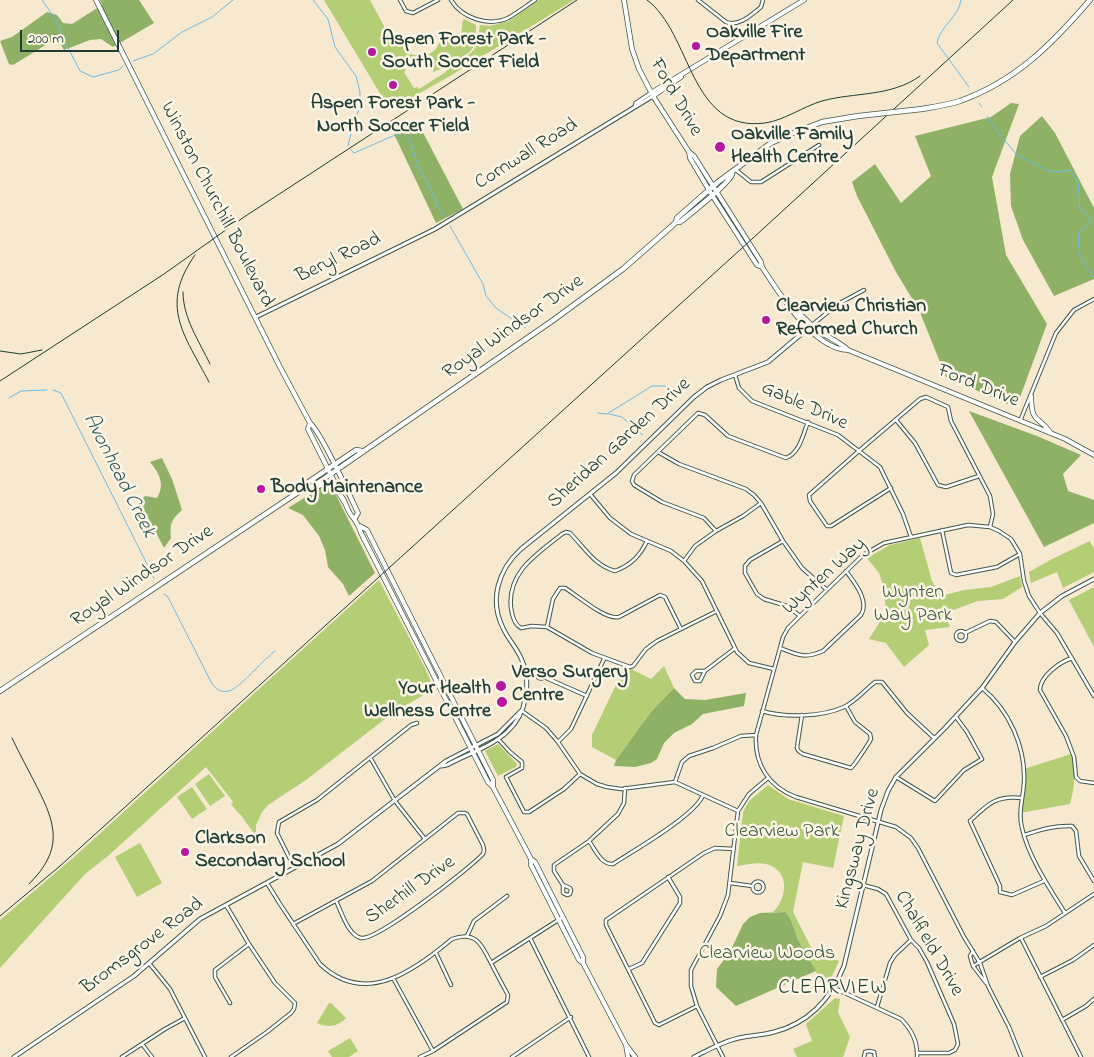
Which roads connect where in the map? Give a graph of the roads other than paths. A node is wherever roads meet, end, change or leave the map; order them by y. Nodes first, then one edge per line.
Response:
1 (96, 0) edge
2 (400, 0) edge
3 (438, 0) edge
4 (451, 0) edge
5 (535, 0) edge
6 (624, 0) edge
7 (698, 0) edge
8 (763, 0) edge
9 (804, 0) edge
10 (1090, 0) edge
11 (652, 94) junction
12 (819, 145) dead end
13 (689, 152) junction
14 (734, 172) junction
15 (713, 186) junction
16 (709, 190) junction
17 (716, 191) junction
18 (712, 195) junction
19 (676, 222) junction
20 (434, 229) joint
21 (762, 267) junction
22 (864, 290) dead end
23 (1094, 299) edge
24 (256, 317) junction
25 (810, 327) junction
26 (735, 375) junction
27 (1031, 396) junction
28 (896, 420) junction
29 (1020, 421) junction
30 (808, 422) junction
31 (310, 423) junction
32 (1052, 434) junction
33 (860, 450) junction
34 (362, 451) junction
35 (658, 452) junction
36 (1094, 456) edge
37 (334, 465) junction
38 (328, 469) junction
39 (337, 470) junction
40 (330, 474) junction
41 (979, 476) junction
42 (891, 488) junction
43 (303, 489) junction
44 (309, 489) junction
45 (590, 494) junction
46 (344, 501) junction
47 (761, 503) junction
48 (355, 518) junction
49 (360, 526) junction
50 (990, 527) junction
51 (942, 530) junction
52 (716, 531) junction
53 (911, 537) junction
54 (647, 541) junction
55 (784, 541) junction
56 (1020, 554) junction
57 (684, 561) junction
58 (846, 571) junction
59 (1094, 579) edge
60 (826, 589) junction
61 (717, 611) junction
62 (1040, 613) junction
63 (800, 616) junction
64 (547, 627) junction
65 (681, 629) junction
66 (965, 633) junction
67 (1015, 642) junction
68 (780, 648) junction
69 (734, 649) junction
70 (1072, 658) junction
71 (604, 659) junction
72 (774, 669) junction
73 (706, 671) junction
74 (544, 677) dead end
75 (982, 688) junction
76 (0, 691) edge
77 (587, 696) junction
78 (1094, 696) edge
79 (846, 706) junction
80 (522, 711) junction
81 (762, 711) junction
82 (802, 715) junction
83 (956, 717) junction
84 (417, 723) dead end
85 (756, 735) junction
86 (934, 738) junction
87 (498, 739) junction
88 (558, 742) junction
89 (477, 747) junction
90 (472, 750) junction
91 (371, 759) junction
92 (580, 774) junction
93 (896, 777) junction
94 (768, 778) junction
95 (675, 782) junction
96 (1094, 783) edge
97 (493, 787) junction
98 (625, 788) junction
99 (703, 795) junction
100 (1022, 798) junction
101 (395, 801) junction
102 (738, 811) junction
103 (878, 822) junction
104 (1024, 835) junction
105 (425, 839) junction
106 (589, 841) junction
107 (734, 849) junction
108 (531, 859) junction
109 (294, 867) junction
110 (668, 877) junction
111 (1044, 881) junction
112 (1094, 881) edge
113 (267, 883) junction
114 (730, 883) junction
115 (563, 884) junction
116 (752, 886) junction
117 (863, 886) junction
118 (1094, 894) edge
119 (508, 896) dead end
120 (336, 901) junction
121 (226, 905) junction
122 (1065, 913) junction
123 (563, 917) junction
124 (558, 920) junction
125 (293, 924) junction
126 (467, 936) junction
127 (530, 938) junction
128 (1020, 938) junction
129 (911, 940) junction
130 (249, 944) junction
131 (1094, 945) edge
132 (973, 951) junction
133 (436, 953) junction
134 (149, 963) junction
135 (491, 963) junction
136 (583, 963) junction
137 (980, 963) junction
138 (973, 966) junction
139 (628, 969) junction
140 (1040, 977) junction
141 (393, 978) junction
142 (451, 985) dead end
143 (988, 986) junction
144 (834, 988) junction
145 (1094, 999) edge
146 (230, 1003) dead end
147 (697, 1006) junction
148 (877, 1007) junction
149 (570, 1017) junction
150 (185, 1018) junction
151 (1062, 1020) junction
152 (142, 1044) junction
153 (626, 1045) junction
154 (718, 1046) junction
155 (433, 1051) junction
156 (918, 1053) junction
157 (14, 1057) edge
158 (122, 1057) edge
159 (152, 1057) edge
160 (205, 1057) edge
161 (230, 1057) edge
162 (420, 1057) edge
163 (512, 1057) edge
164 (589, 1057) edge
165 (628, 1057) edge
166 (635, 1057) edge
167 (694, 1057) edge
168 (723, 1057) edge
169 (864, 1057) edge
170 (875, 1057) edge
171 (918, 1057) edge
172 (1021, 1057) edge
173 (1081, 1057) edge

1 - 24 main road, Winston Churchill Boulevard
2 - 3 street
4 - 5 street
6 - 11 main road, Ford Drive
7 - 8 street
9 - 11 main road, Cornwall Road
10 - 14 main road, Royal Windsor Drive, bridge
11 - 13 main road, Ford Drive
11 - 20 street, Cornwall Road
12 - 14 street
13 - 15 main road, Ford Drive
13 - 16 main road, Ford Drive
14 - 15 main road, Royal Windsor Drive
14 - 17 main road, Royal Windsor Drive
15 - 16 main road, Royal Windsor Drive
15 - 17 main road, Ford Drive
16 - 18 main road, Ford Drive
16 - 19 main road, Royal Windsor Drive
17 - 18 main road, Royal Windsor Drive
17 - 21 main road, Ford Drive
18 - 19 main road, Royal Windsor Drive
18 - 21 main road, Ford Drive
19 - 34 main road, Royal Windsor Drive
20 - 24 street, Beryl Road
21 - 25 main road, Ford Drive
22 - 25 street, Sheridan Garden Drive
23 - 27 street
24 - 31 main road, Winston Churchill Boulevard
25 - 26 street, Sheridan Garden Drive
25 - 29 main road, Ford Drive
26 - 30 street, Gable Drive
26 - 45 street, Sheridan Garden Drive
27 - 29 street
27 - 32 main road
28 - 33 street
28 - 41 street
28 - 41 street
29 - 32 main road, Ford Drive
30 - 33 street, Gable Drive
30 - 35 street
31 - 37 main road, Winston Churchill Boulevard
31 - 38 main road, Winston Churchill Boulevard
32 - 36 main road, Ford Drive
33 - 42 street, Gable Drive
33 - 42 street
34 - 37 main road, Royal Windsor Drive
34 - 39 main road, Royal Windsor Drive
35 - 47 street
35 - 52 street
37 - 38 main road, Royal Windsor Drive
37 - 39 main road, Winston Churchill Boulevard
38 - 40 main road, Winston Churchill Boulevard
38 - 43 main road, Royal Windsor Drive
39 - 40 main road, Royal Windsor Drive
39 - 48 main road, Winston Churchill Boulevard
40 - 44 main road, Royal Windsor Drive
40 - 46 main road, Winston Churchill Boulevard
41 - 50 street
42 - 53 street, Gable Drive
43 - 44 main road
43 - 76 main road, Royal Windsor Drive
44 - 46 main road
45 - 54 street
45 - 80 street, Sheridan Garden Drive
46 - 48 main road, Winston Churchill Boulevard
47 - 52 street
47 - 55 street
48 - 49 main road, Winston Churchill Boulevard
49 - 89 main road, Winston Churchill Boulevard
49 - 90 main road, Winston Churchill Boulevard
50 - 51 street, Wynten Way
50 - 56 street, Wynten Way
51 - 53 street, Wynten Way
51 - 56 street
52 - 57 street
53 - 58 street, Wynten Way
54 - 57 street
54 - 64 street
55 - 60 street
55 - 63 street
56 - 62 street
57 - 61 street
58 - 60 street, Wynten Way
58 - 68 street
59 - 62 street, Kingsway Drive
60 - 63 street, Wynten Way
61 - 65 street
61 - 69 street
62 - 67 street, Kingsway Drive
62 - 70 street
63 - 68 street, Wynten Way
64 - 65 street
64 - 71 street
65 - 71 street
66 - 66 street
66 - 67 street
67 - 75 street, Kingsway Drive
68 - 72 street, Wynten Way
69 - 72 street
69 - 73 street
70 - 78 street
70 - 96 street
71 - 77 street
72 - 81 street, Wynten Way
73 - 73 street
74 - 77 street
75 - 83 street, Kingsway Drive
75 - 100 street
77 - 88 street
79 - 82 street
79 - 82 street
79 - 86 street
80 - 87 street, Sheridan Garden Drive
80 - 88 street
80 - 89 street
81 - 82 street
81 - 85 street, Wynten Way
83 - 86 street, Kingsway Drive
83 - 93 street
84 - 91 street
85 - 94 street, Wynten Way
85 - 95 street
86 - 93 street, Kingsway Drive
87 - 89 street, Sheridan Garden Drive
87 - 92 street
88 - 92 street
89 - 90 street, Bromsgrove Road
89 - 97 main road, Winston Churchill Boulevard
90 - 97 main road, Winston Churchill Boulevard
90 - 101 street, Bromsgrove Road
91 - 101 street
91 - 109 street
92 - 98 street
93 - 103 street, Kingsway Drive
94 - 102 street
94 - 103 street, Wynten Way
95 - 98 street
95 - 99 street
97 - 108 main road, Winston Churchill Boulevard
98 - 106 street
99 - 102 street
99 - 106 street
100 - 104 street
100 - 111 street
101 - 105 street
101 - 109 street, Bromsgrove Road
102 - 107 street
103 - 117 street, Kingsway Drive
103 - 132 street, Wynten Way
104 - 111 street
104 - 112 street
105 - 120 street
105 - 120 street, Sherhill Drive
106 - 115 street
107 - 110 street
107 - 114 street
108 - 123 main road, Winston Churchill Boulevard
108 - 124 main road, Winston Churchill Boulevard
109 - 113 street, Bromsgrove Road
110 - 139 street
110 - 139 street
111 - 122 street
113 - 121 street, Bromsgrove Road
113 - 125 street
114 - 116 street
114 - 147 street
115 - 115 street
116 - 116 street
117 - 129 street, Chalfield Drive
117 - 144 street, Kingsway Drive
118 - 122 street
119 - 126 street
120 - 125 street
121 - 130 street
121 - 134 street, Bromsgrove Road
122 - 128 street
123 - 124 street
123 - 136 main road, Winston Churchill Boulevard
124 - 127 street
124 - 136 main road, Winston Churchill Boulevard
125 - 141 street
126 - 133 street
126 - 135 street
127 - 135 street
127 - 149 street
128 - 137 street
128 - 140 street
129 - 148 street
129 - 156 street, Chalfield Drive
130 - 146 street
130 - 161 street
131 - 140 street
132 - 137 street, Wynten Way
132 - 138 street
133 - 141 street
133 - 142 street
134 - 150 street
134 - 157 street, Bromsgrove Road
135 - 155 street
136 - 153 main road, Winston Churchill Boulevard
137 - 138 street
137 - 143 street, Wynten Way
138 - 143 street
139 - 147 street
140 - 151 street
141 - 155 street
143 - 172 street
144 - 148 street
144 - 154 street, Kingsway Drive
145 - 151 street
147 - 154 street
148 - 156 street
149 - 163 street
149 - 164 street
150 - 152 street
150 - 160 street
151 - 173 street
152 - 158 street
152 - 159 street
153 - 165 main road, Winston Churchill Boulevard
153 - 166 main road, Winston Churchill Boulevard
154 - 167 street, Kingsway Drive
154 - 168 street
155 - 162 street
156 - 171 street
169 - 170 street

